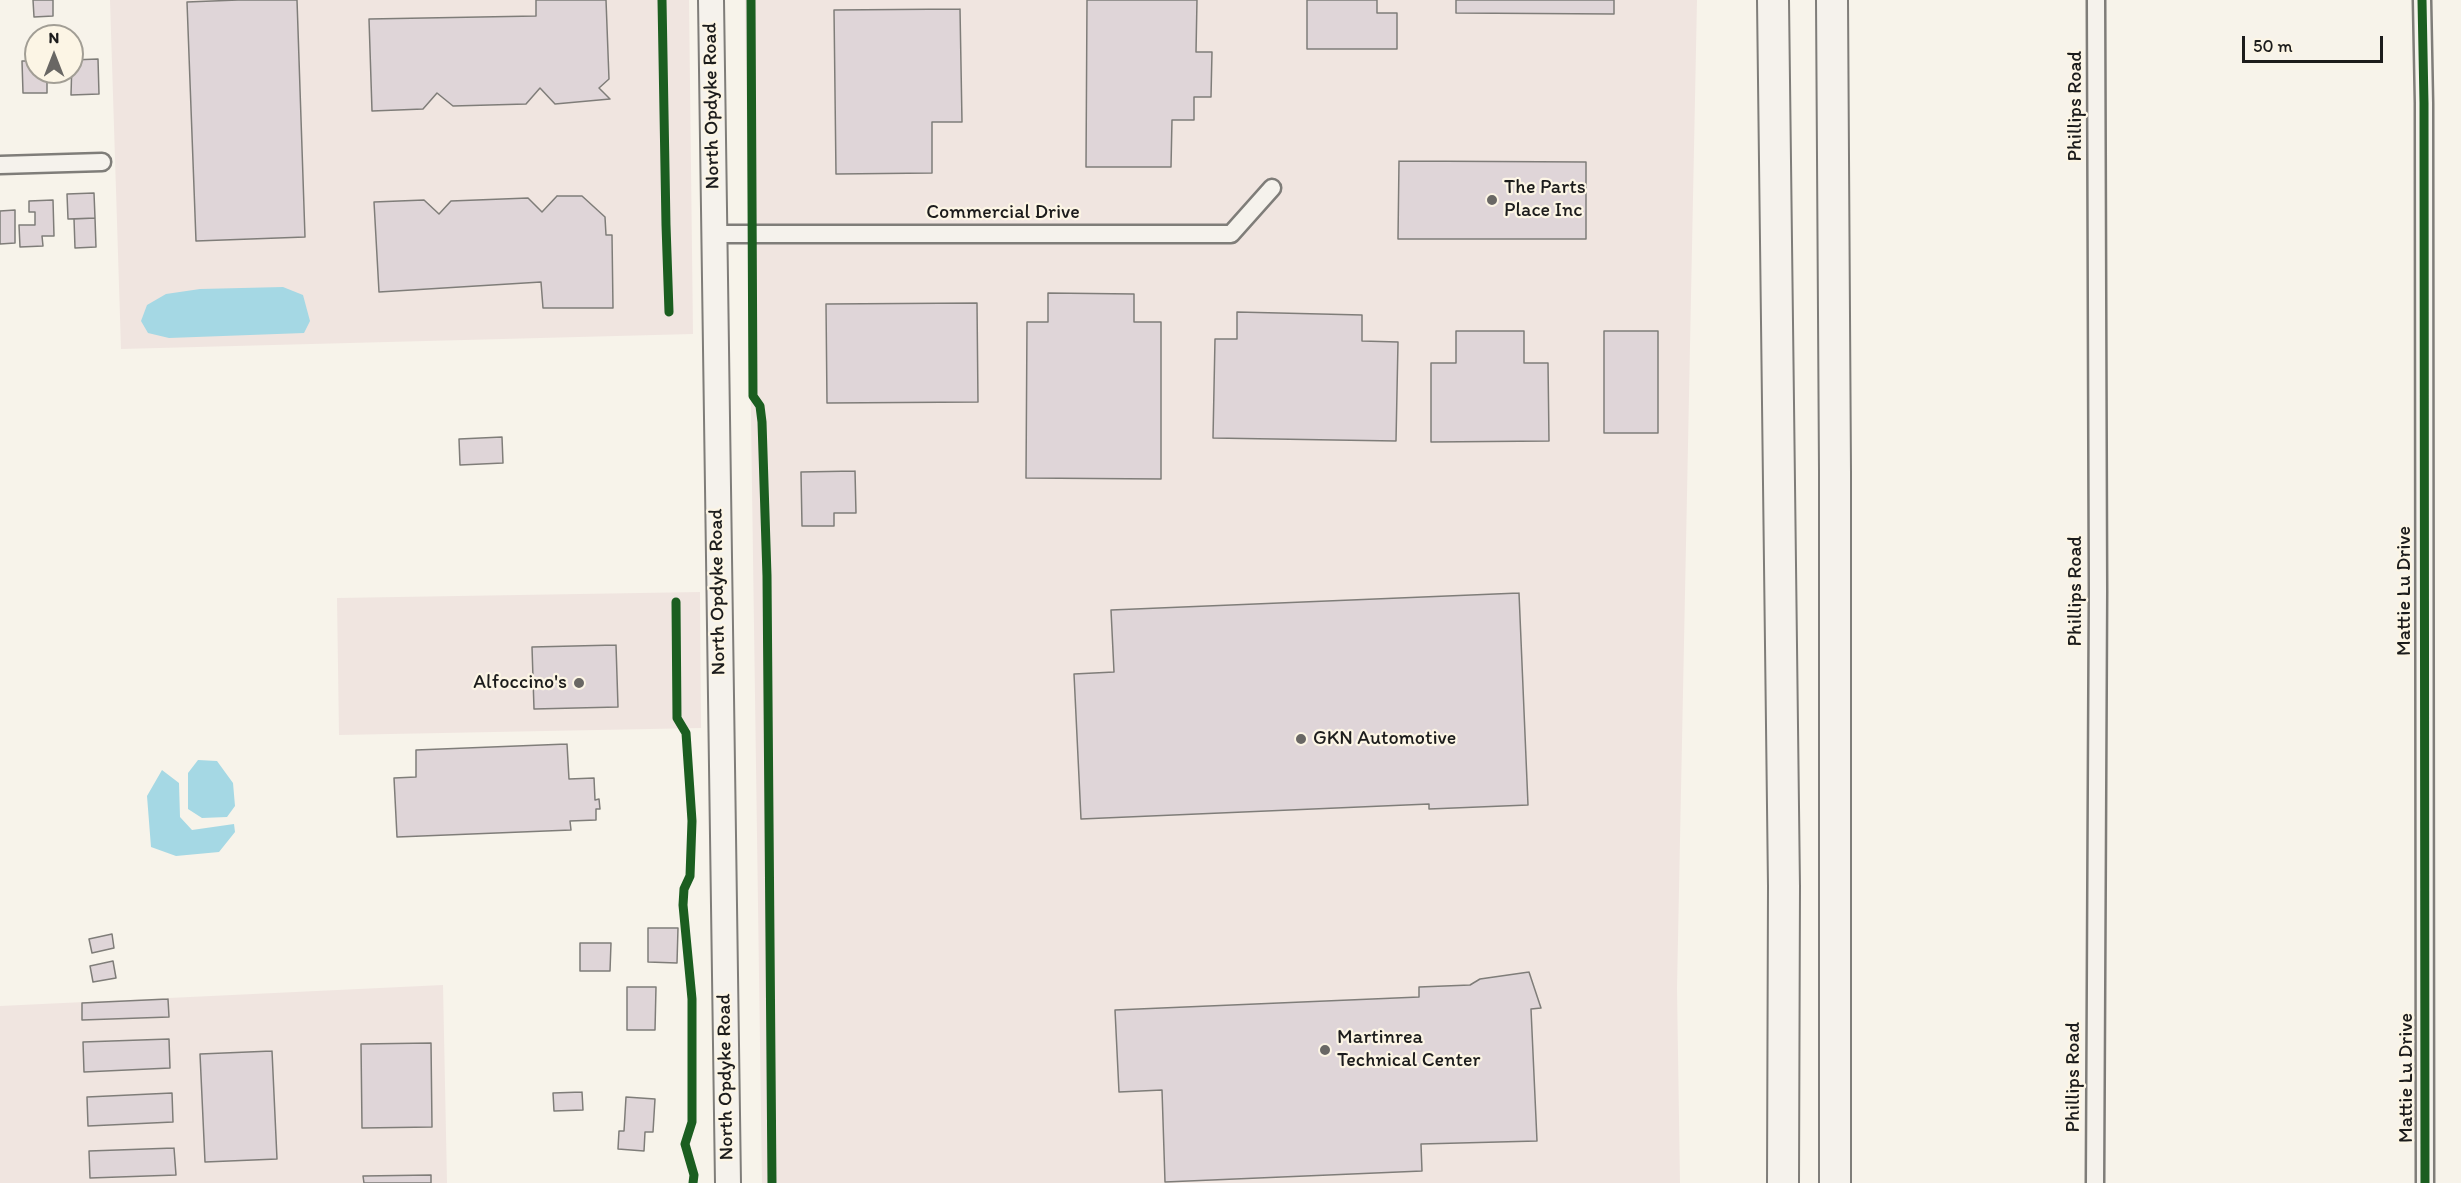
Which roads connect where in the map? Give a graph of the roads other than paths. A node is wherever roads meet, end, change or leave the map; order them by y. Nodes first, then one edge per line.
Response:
1 (711, 0) edge
2 (1773, 0) edge
3 (1832, 0) edge
4 (2096, 0) edge
5 (2422, 0) edge
6 (102, 162) dead end
7 (0, 165) edge
8 (1272, 188) dead end
9 (714, 234) junction
10 (728, 1183) edge
11 (1783, 1183) edge
12 (1835, 1183) edge
13 (2095, 1183) edge
14 (2425, 1183) edge

1 - 9 main road, North Opdyke Road
2 - 11 highway
3 - 12 highway
4 - 13 street, Phillips Road
5 - 14 street, Mattie Lu Drive
6 - 7 street
8 - 9 street, Commercial Drive
9 - 10 main road, North Opdyke Road

